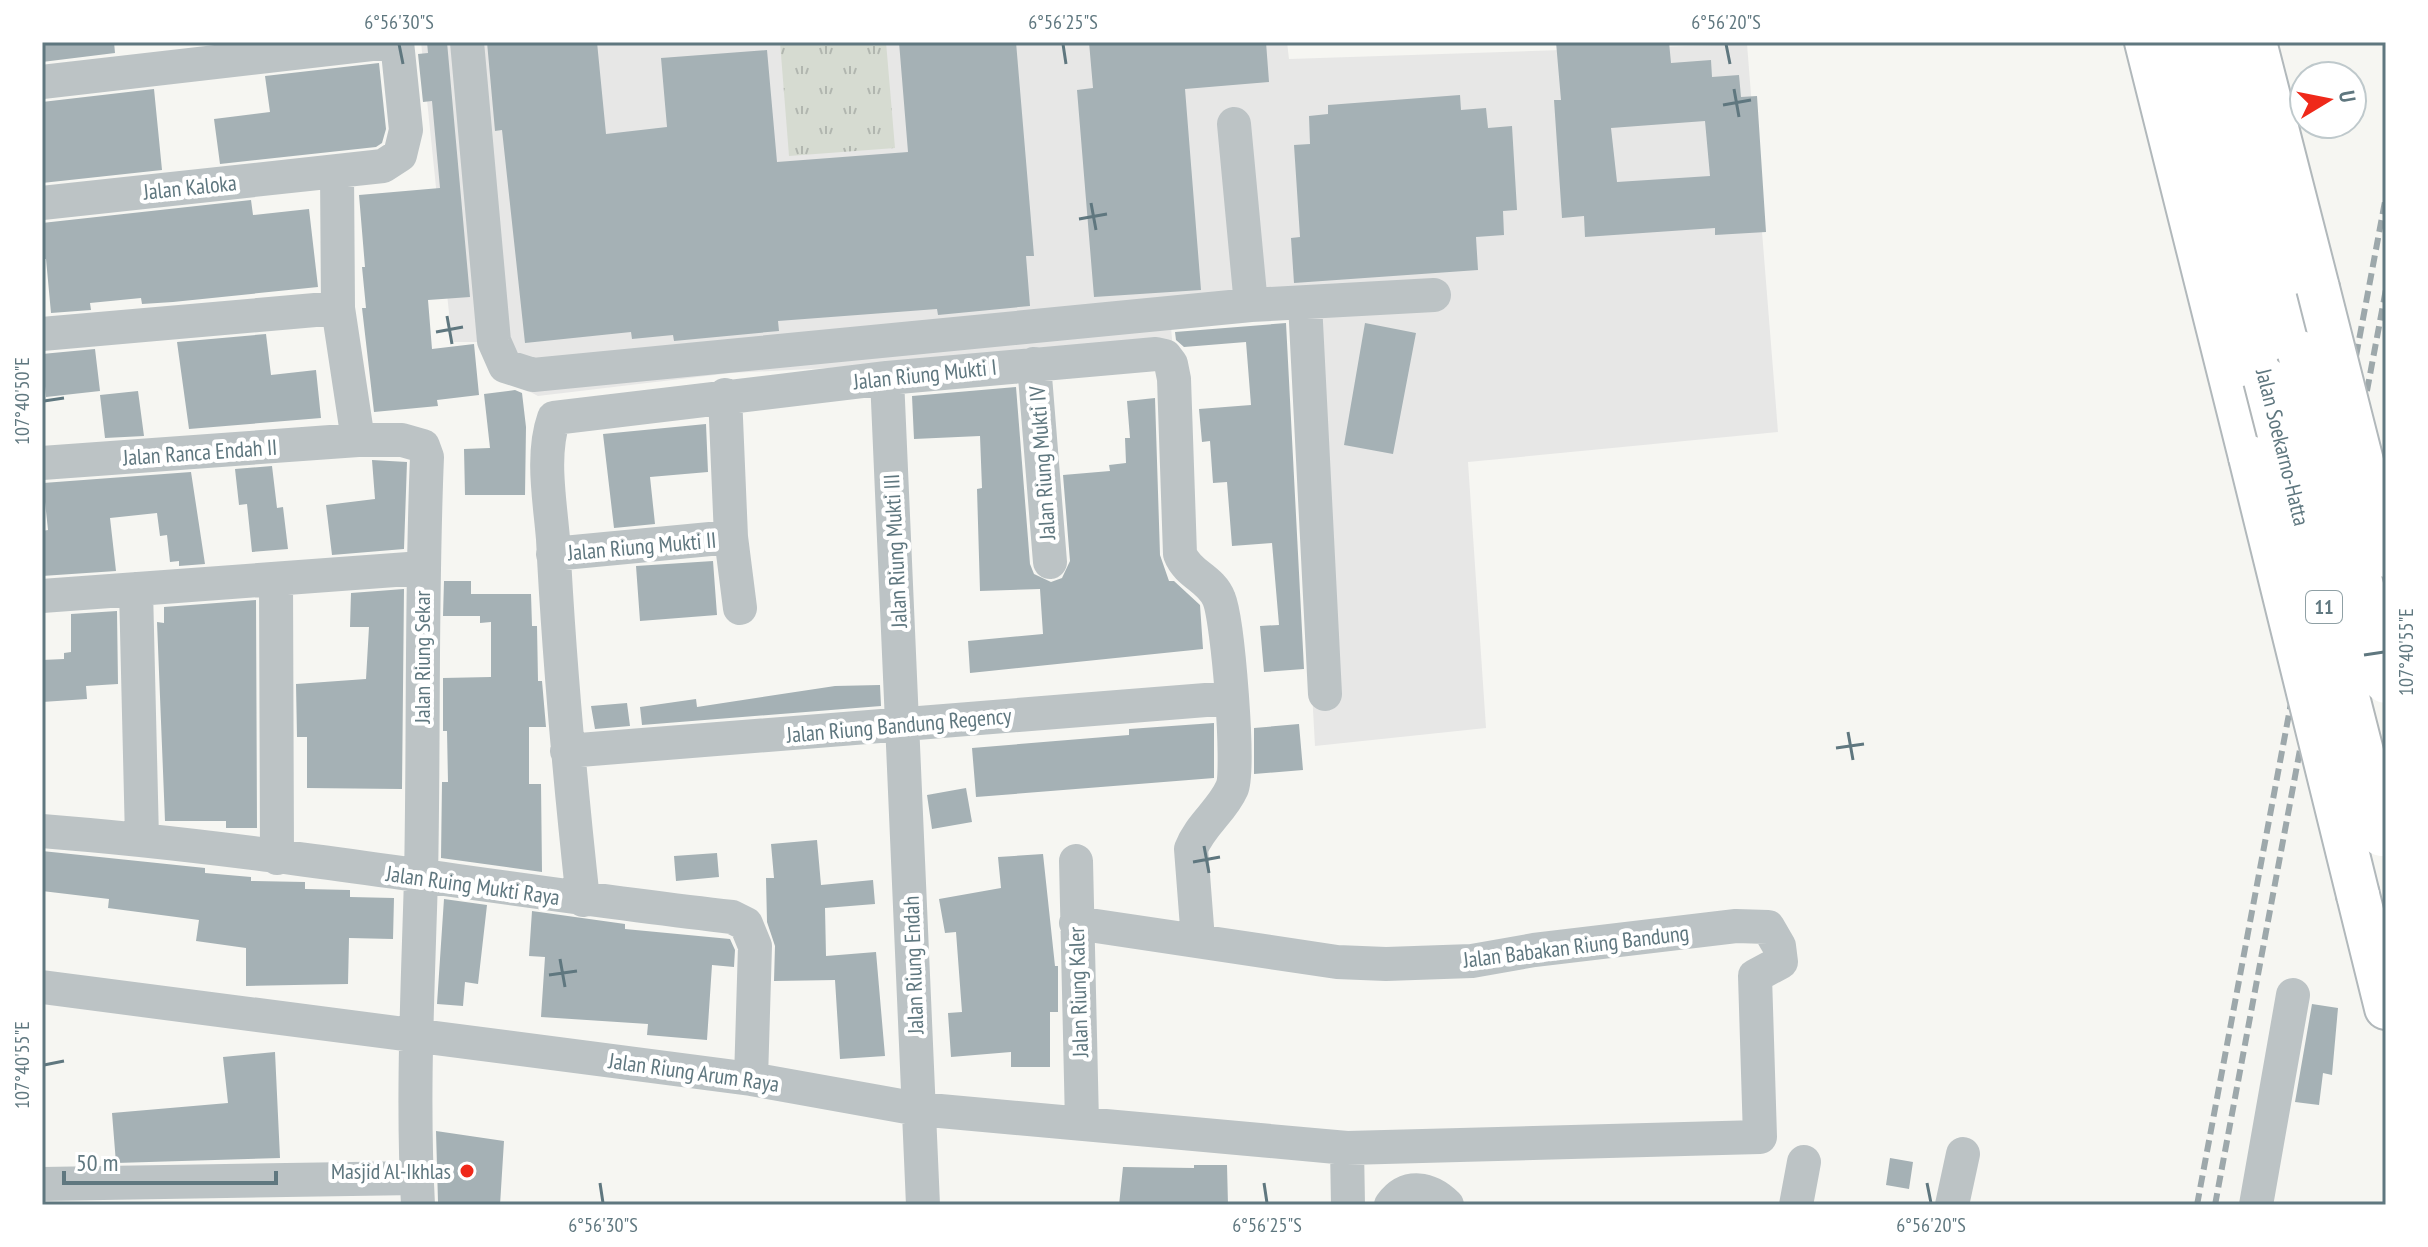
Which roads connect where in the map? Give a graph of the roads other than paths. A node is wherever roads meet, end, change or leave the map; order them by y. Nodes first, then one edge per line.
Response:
1 (389, 42) edge
2 (397, 42) edge
3 (467, 42) edge
4 (2146, 42) edge
5 (2181, 42) edge
6 (2222, 42) edge
7 (2255, 42) edge
8 (42, 82) edge
9 (1234, 124) dead end
10 (337, 172) junction
11 (42, 203) edge
12 (1434, 295) dead end
13 (1305, 303) junction
14 (1251, 305) junction
15 (338, 308) junction
16 (42, 334) edge
17 (1034, 364) junction
18 (887, 378) junction
19 (725, 395) junction
20 (358, 440) junction
21 (42, 463) edge
22 (731, 537) junction
23 (2384, 541) edge
24 (553, 554) junction
25 (1050, 562) dead end
26 (422, 568) junction
27 (276, 579) junction
28 (136, 589) junction
29 (42, 596) edge
30 (740, 608) dead end
31 (2386, 681) edge
32 (1325, 694) dead end
33 (1231, 698) junction
34 (903, 725) junction
35 (567, 751) junction
36 (42, 831) edge
37 (142, 839) junction
38 (2384, 843) edge
39 (277, 858) junction
40 (1076, 861) dead end
41 (421, 878) junction
42 (583, 900) junction
43 (1076, 923) junction
44 (1198, 940) junction
45 (42, 987) edge
46 (2293, 995) dead end
47 (2386, 1008) edge
48 (414, 1034) junction
49 (751, 1079) junction
50 (918, 1109) junction
51 (1082, 1123) junction
52 (1678, 1140) joint
53 (1360, 1148) junction
54 (1963, 1154) dead end
55 (1804, 1162) dead end
56 (54, 1191) edge
57 (417, 1192) edge
58 (250, 1193) edge
59 (1404, 1197) edge
60 (923, 1205) edge
61 (1348, 1205) edge
62 (1447, 1205) edge
63 (1796, 1205) edge
64 (1952, 1205) edge
65 (2256, 1205) edge

1 - 8 street
2 - 10 street, Jalan Kaloka
3 - 14 street
4 - 47 main road, Jalan Soekarno-Hatta, bridge
5 - 38 highway, Jalan Soekarno-Hatta / 11, bridge
6 - 31 highway, Jalan Soekarno-Hatta / 11, bridge
7 - 23 main road, bridge
9 - 14 street
10 - 11 street, Jalan Kaloka
10 - 15 street
12 - 13 street
13 - 14 street
13 - 32 street
15 - 16 street
15 - 20 street
17 - 18 street, Jalan Riung Mukti I
17 - 25 street, Jalan Riung Mukti IV
17 - 33 street, Jalan Riung Mukti I
18 - 19 street, Jalan Riung Mukti I
18 - 34 street, Jalan Riung Mukti III
19 - 22 street, Jalan Riung Mukti II
19 - 24 street, Jalan Riung Mukti I
20 - 21 street, Jalan Ranca Endah II
20 - 26 street, Jalan Riung Sekar
22 - 24 street, Jalan Riung Mukti II
22 - 30 street
24 - 35 street, Jalan Riung Mukti I
26 - 27 street
26 - 41 street, Jalan Riung Sekar
27 - 28 street
27 - 39 street
28 - 29 street
28 - 37 street
33 - 34 street, Jalan Riung Bandung Regency
33 - 44 street, Jalan Riung Mukti I
34 - 35 street, Jalan Riung Bandung Regency
34 - 50 street, Jalan Riung Endah
35 - 42 street, Jalan Riung Mukti I
36 - 37 street, Jalan Ruing Mukti Raya
37 - 39 street, Jalan Ruing Mukti Raya
39 - 41 street, Jalan Ruing Mukti Raya
40 - 43 street, Jalan Riung Kaler
41 - 42 street, Jalan Ruing Mukti Raya
41 - 48 street, Jalan Riung Sekar
42 - 49 street, Jalan Ruing Mukti Raya
43 - 44 street, Jalan Babakan Riung Bandung
43 - 51 street, Jalan Riung Kaler
44 - 52 street, Jalan Babakan Riung Bandung
45 - 48 street, Jalan Riung Arum Raya
46 - 65 street
48 - 49 street, Jalan Riung Arum Raya
48 - 57 street, Jalan Riung Sekar
49 - 50 street, Jalan Riung Arum Raya
50 - 51 street, Jalan Riung Arum Raya
50 - 60 street, Jalan Riung Endah
51 - 53 street, Jalan Riung Arum Raya
52 - 53 street, Jalan Riung Arum Raya
53 - 59 street
53 - 61 street
54 - 64 street
55 - 63 street
56 - 58 street
57 - 58 street
59 - 62 street

